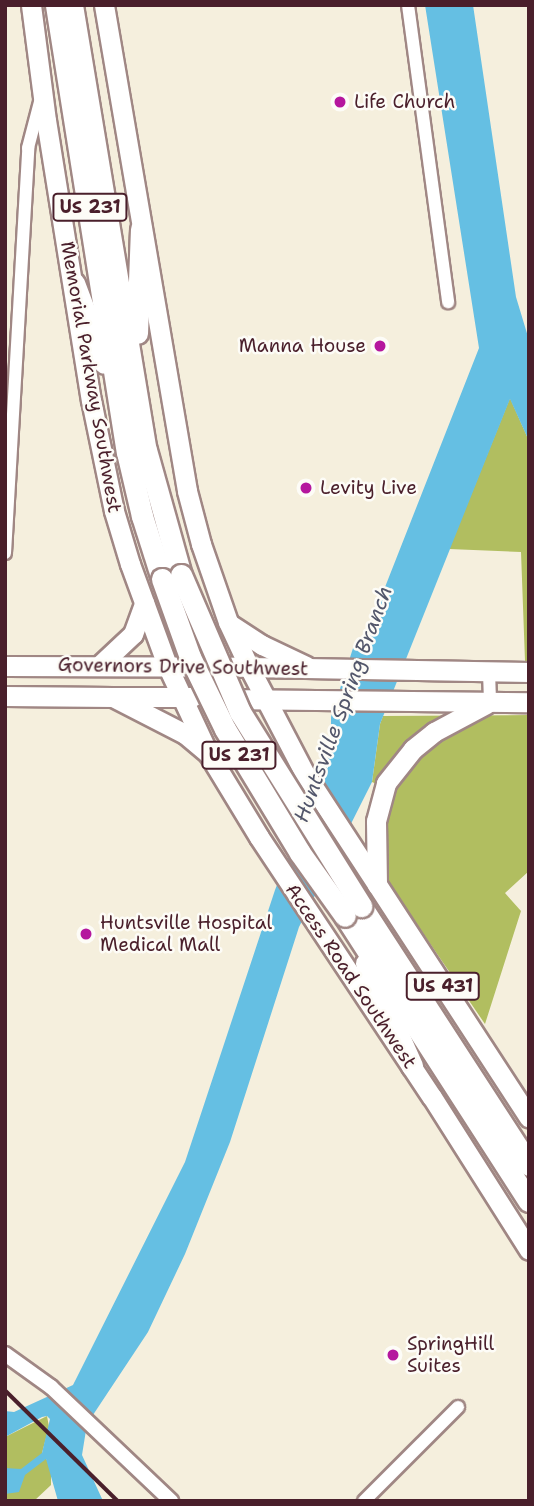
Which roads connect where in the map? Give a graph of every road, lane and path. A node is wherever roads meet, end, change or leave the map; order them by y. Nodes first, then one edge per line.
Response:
1 (31, 5) edge
2 (56, 5) edge
3 (72, 5) edge
4 (104, 5) edge
5 (408, 5) edge
6 (42, 92) junction
7 (51, 147) junction
8 (28, 148) junction
9 (141, 229) junction
10 (74, 283) junction
11 (448, 302) dead end
12 (129, 403) junction
13 (5, 552) edge
14 (220, 600) junction
15 (147, 612) junction
16 (228, 622) junction
17 (100, 665) junction
18 (167, 665) junction
19 (5, 666) edge
20 (249, 667) junction
21 (312, 669) junction
22 (489, 672) junction
23 (529, 672) edge
24 (5, 696) edge
25 (113, 697) junction
26 (182, 697) junction
27 (264, 700) junction
28 (490, 702) junction
29 (529, 702) edge
30 (291, 748) junction
31 (208, 753) junction
32 (224, 781) junction
33 (377, 885) junction
34 (352, 916) junction
35 (412, 1066) junction
36 (529, 1117) edge
37 (529, 1165) edge
38 (529, 1201) edge
39 (529, 1250) edge
40 (5, 1354) edge
41 (458, 1407) dead end
42 (167, 1496) edge
43 (364, 1501) edge

1 - 6 main road, Memorial Parkway Southwest
2 - 12 highway, Memorial Parkway Southwest / US 231
3 - 12 highway, Memorial Parkway Southwest / US 231
4 - 9 main road
5 - 11 street
6 - 7 main road, Memorial Parkway Southwest
6 - 8 street
7 - 8 street
7 - 10 main road, Memorial Parkway Southwest
8 - 13 street
9 - 12 highway
9 - 14 main road
10 - 12 highway
10 - 15 main road, Memorial Parkway Southwest
12 - 34 highway, Memorial Parkway Southwest / US 231, bridge
14 - 15 main road
14 - 16 main road
15 - 17 main road
15 - 18 main road, Memorial Parkway Southwest
16 - 20 main road
16 - 21 main road
17 - 18 main road, Governors Drive Southwest
17 - 19 main road, Governors Drive Southwest
18 - 20 main road, Governors Drive Southwest
18 - 26 main road, Memorial Parkway Southwest
20 - 21 main road, Governors Drive Southwest
20 - 27 main road, US 431
21 - 22 main road, Governors Drive Southwest
22 - 23 main road, Governors Drive Southwest
22 - 28 street
24 - 25 main road, Governors Drive Southwest
25 - 26 main road, Governors Drive Southwest
25 - 31 main road
26 - 27 main road, Governors Drive Southwest
26 - 31 main road, Access Road Southwest
27 - 28 main road, Governors Drive Southwest
27 - 30 main road, US 431
28 - 29 main road, Governors Drive Southwest
28 - 33 main road
30 - 32 main road
30 - 33 main road, US 431
31 - 32 main road, Access Road Southwest
32 - 35 main road, Access Road Southwest
33 - 36 main road, US 431
34 - 35 highway
34 - 37 highway, Memorial Parkway Southwest / US 231
34 - 38 highway, Memorial Parkway Southwest / US 231
35 - 39 main road, Access Road Southwest
40 - 42 street
41 - 43 street

